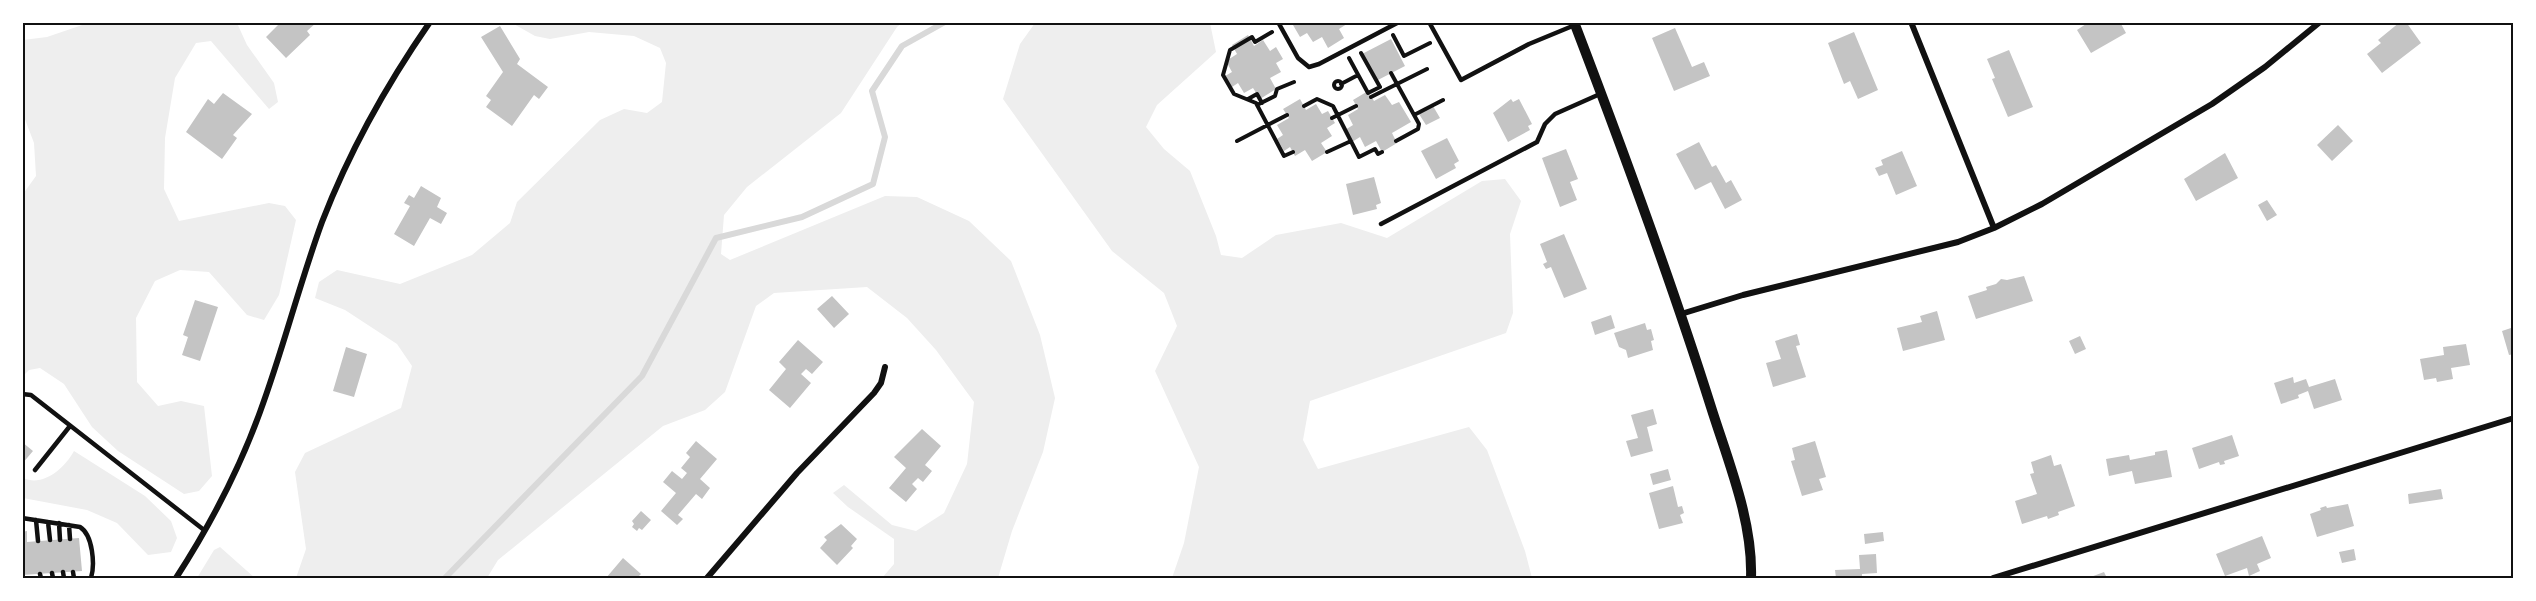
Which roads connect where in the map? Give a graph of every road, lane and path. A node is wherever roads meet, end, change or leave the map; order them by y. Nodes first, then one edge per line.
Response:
1 (430, 22) edge
2 (1399, 22) edge
3 (1429, 22) edge
4 (1911, 22) edge
5 (2320, 22) edge
6 (1575, 24) edge
7 (1280, 25) edge
8 (1438, 38) junction
9 (1385, 39) dead end
10 (1369, 48) dead end
11 (1361, 52) junction
12 (1426, 69) dead end
13 (1391, 73) dead end
14 (1358, 75) junction
15 (1294, 82) dead end
16 (1341, 84) dead end
17 (1397, 84) junction
18 (1375, 92) junction
19 (1600, 94) junction
20 (1371, 98) dead end
21 (1248, 99) junction
22 (1443, 100) dead end
23 (1259, 104) junction
24 (1304, 106) dead end
25 (1356, 106) dead end
26 (1287, 115) dead end
27 (1338, 115) junction
28 (1414, 115) junction
29 (1332, 118) dead end
30 (1268, 125) junction
31 (1237, 141) dead end
32 (1351, 141) junction
33 (1396, 141) dead end
34 (1293, 152) dead end
35 (1327, 152) dead end
36 (1382, 152) dead end
37 (1381, 224) dead end
38 (1994, 228) junction
39 (1681, 314) junction
40 (885, 367) dead end
41 (22, 394) edge
42 (2514, 418) edge
43 (70, 426) junction
44 (35, 470) dead end
45 (22, 518) edge
46 (36, 520) junction
47 (48, 522) junction
48 (59, 524) junction
49 (69, 525) junction
50 (204, 530) junction
51 (70, 539) dead end
52 (50, 540) dead end
53 (60, 540) dead end
54 (38, 541) dead end
55 (73, 572) dead end
56 (74, 579) edge
57 (91, 579) edge
58 (176, 579) edge
59 (707, 579) edge
60 (1751, 579) edge
61 (1993, 579) edge

1 - 50 street
2 - 7 lane
3 - 8 lane
4 - 38 street
5 - 38 street
6 - 8 lane
6 - 19 street
7 - 21 path
8 - 9 path
10 - 11 path
11 - 14 path
11 - 18 path
12 - 17 path
13 - 17 path
14 - 16 path
14 - 18 path
15 - 23 path
17 - 18 path
17 - 28 path
18 - 20 path
19 - 37 lane
19 - 39 street
21 - 23 path
21 - 23 path
22 - 28 path
23 - 30 path
24 - 27 path
25 - 27 path
26 - 30 path
27 - 29 path
27 - 32 path
28 - 33 path
30 - 31 path
30 - 34 path
32 - 35 path
32 - 36 path
38 - 39 street
39 - 60 street
40 - 59 street
41 - 43 lane
42 - 61 street
43 - 44 lane
43 - 50 lane
45 - 46 lane
46 - 47 lane
46 - 54 lane
47 - 48 lane
47 - 52 lane
48 - 49 lane
48 - 53 lane
49 - 51 lane
49 - 57 lane
50 - 58 street
55 - 56 lane

